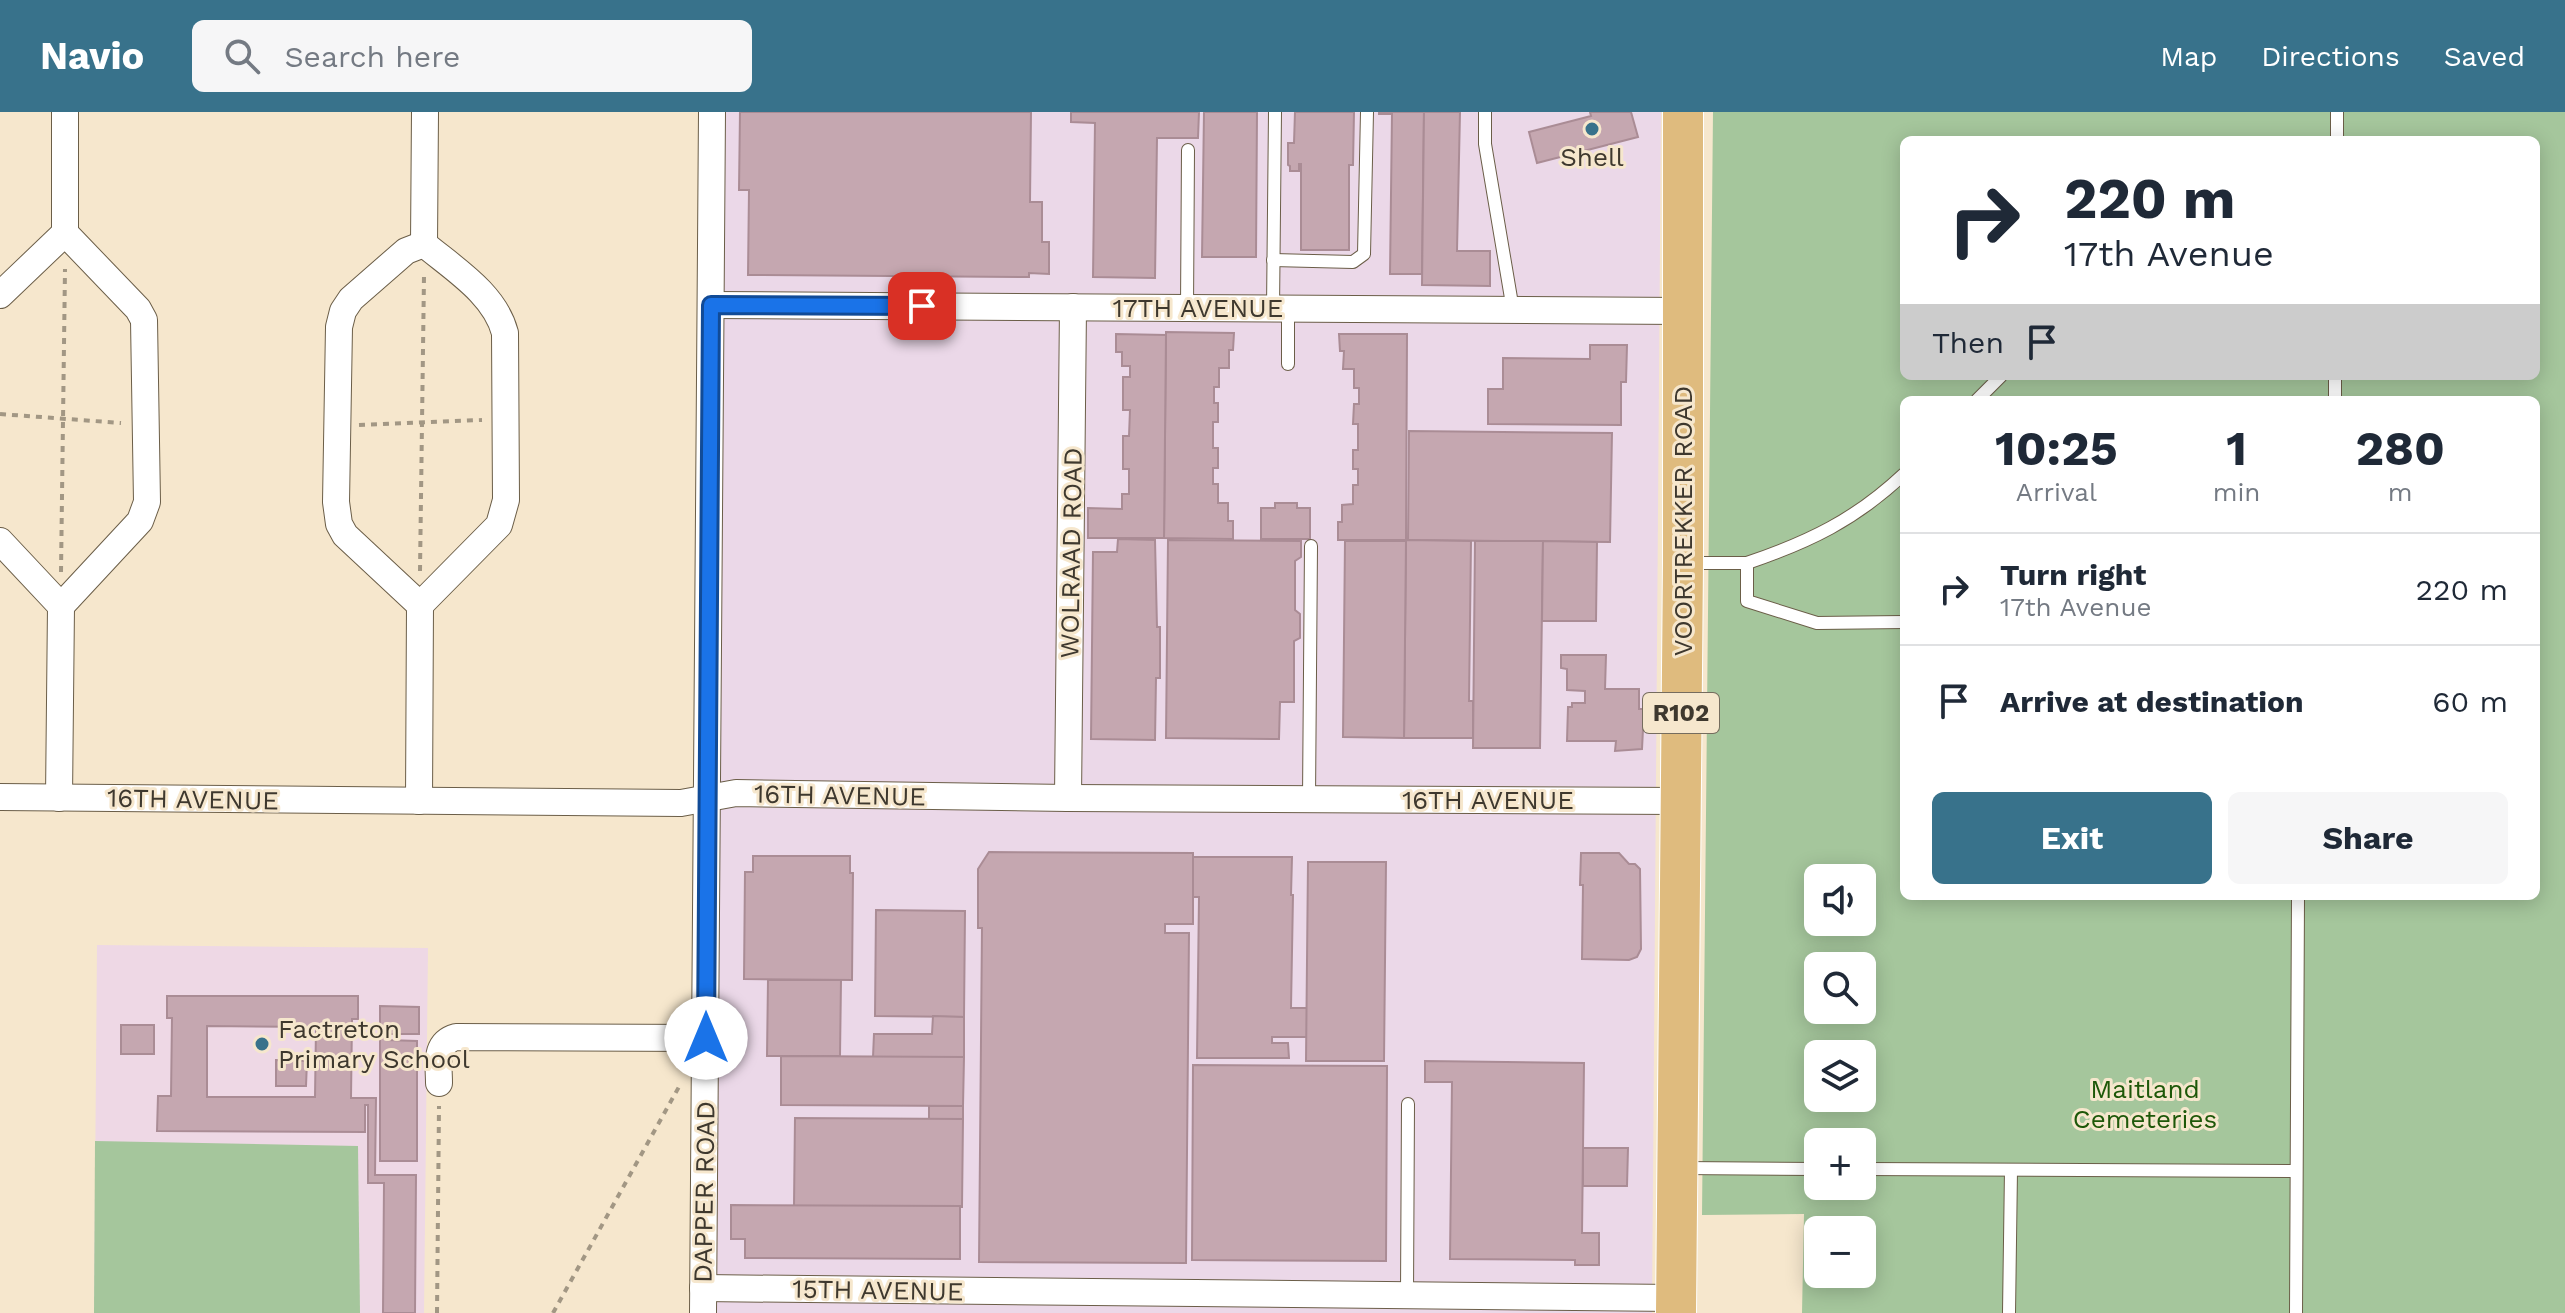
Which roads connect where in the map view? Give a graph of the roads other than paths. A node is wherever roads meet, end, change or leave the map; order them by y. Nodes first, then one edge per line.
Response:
1 (65, 112) edge
2 (425, 112) edge
3 (712, 112) edge
4 (1275, 112) edge
5 (1367, 112) edge
6 (1485, 112) edge
7 (1683, 112) edge
8 (2337, 112) edge
9 (2337, 136) edge
10 (1188, 150) dead end
11 (65, 233) junction
12 (424, 244) junction
13 (1273, 260) junction
14 (0, 295) edge
15 (711, 305) junction
16 (1073, 307) junction
17 (1187, 308) junction
18 (1281, 309) junction
19 (1513, 310) junction
20 (1684, 311) junction
21 (1288, 364) dead end
22 (1997, 380) edge
23 (1981, 396) edge
24 (1900, 477) edge
25 (0, 541) edge
26 (1311, 546) dead end
27 (1683, 563) junction
28 (1747, 563) junction
29 (420, 605) junction
30 (61, 606) junction
31 (1900, 622) edge
32 (0, 797) edge
33 (59, 798) junction
34 (708, 798) junction
35 (1068, 798) junction
36 (1309, 799) junction
37 (419, 801) junction
38 (1680, 801) junction
39 (2298, 900) edge
40 (706, 1038) junction
41 (439, 1083) road end
42 (1408, 1104) dead end
43 (1677, 1168) junction
44 (1804, 1169) edge
45 (1876, 1169) edge
46 (2011, 1170) junction
47 (2295, 1171) junction
48 (1407, 1295) junction
49 (703, 1300) edge
50 (1676, 1306) edge
51 (2009, 1313) edge
52 (2296, 1313) edge

1 - 11 street
2 - 12 street
3 - 15 street, DAPPER ROAD
4 - 13 lane
5 - 13 lane
6 - 19 lane
7 - 20 main road, VOORTREKKER ROAD / R102
8 - 9 lane
10 - 17 lane
11 - 14 street
11 - 30 street
12 - 29 street
12 - 29 street
13 - 18 lane
15 - 16 street, 17TH AVENUE
15 - 34 street, DAPPER ROAD
16 - 17 street, 17TH AVENUE
16 - 35 street, WOLRAAD ROAD
17 - 18 street, 17TH AVENUE
18 - 19 street, 17TH AVENUE
18 - 21 lane
19 - 20 street, 17TH AVENUE
20 - 27 main road, VOORTREKKER ROAD / R102
22 - 23 lane
24 - 28 lane
25 - 30 street
26 - 36 lane
27 - 28 lane
27 - 38 main road, VOORTREKKER ROAD / R102
28 - 31 lane
29 - 37 street
30 - 33 street
32 - 33 street, 16TH AVENUE
33 - 37 street, 16TH AVENUE
34 - 35 street, 16TH AVENUE
34 - 37 street, 16TH AVENUE
34 - 40 street, DAPPER ROAD
35 - 36 street, 16TH AVENUE
36 - 38 street, 16TH AVENUE
38 - 43 main road, VOORTREKKER ROAD / R102
39 - 47 lane
40 - 41 street
40 - 49 street, DAPPER ROAD
42 - 48 lane
43 - 44 lane
43 - 50 main road, VOORTREKKER ROAD / R102
45 - 46 lane
46 - 47 lane
46 - 51 lane
47 - 52 lane
48 - 49 street, 15TH AVENUE
48 - 50 street, 15TH AVENUE

